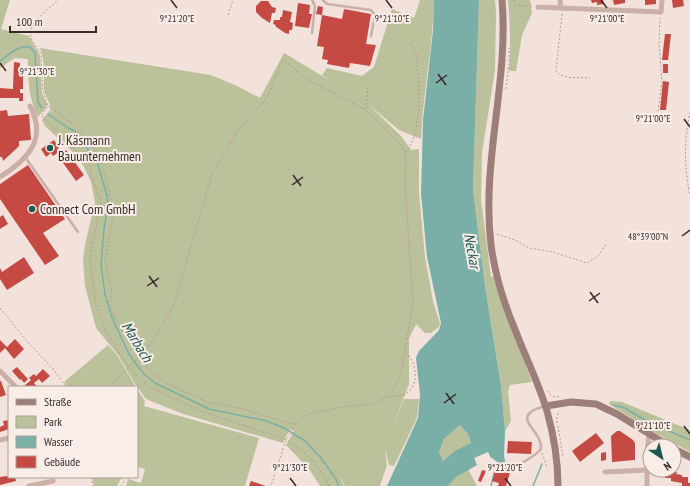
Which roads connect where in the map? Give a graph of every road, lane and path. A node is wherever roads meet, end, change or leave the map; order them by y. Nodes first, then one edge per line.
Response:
1 (58, 0) edge
2 (233, 0) edge
3 (312, 0) edge
4 (323, 0) edge
5 (502, 0) edge
6 (514, 0) edge
7 (560, 0) edge
8 (662, 0) edge
9 (538, 6) joint
10 (561, 8) junction
11 (661, 12) junction
12 (228, 15) dead end
13 (312, 34) dead end
14 (371, 36) dead end
15 (409, 42) dead end
16 (509, 46) dead end
17 (590, 78) dead end
18 (368, 85) dead end
19 (506, 92) dead end
20 (30, 106) dead end
21 (48, 106) junction
22 (366, 110) junction
23 (658, 111) dead end
24 (690, 112) edge
25 (42, 116) junction
26 (36, 122) junction
27 (405, 152) junction
28 (25, 157) junction
29 (0, 176) edge
30 (690, 195) edge
31 (496, 230) dead end
32 (78, 232) dead end
33 (607, 243) dead end
34 (0, 308) edge
35 (405, 351) junction
36 (139, 357) junction
37 (129, 368) junction
38 (0, 371) edge
39 (15, 386) edge
40 (65, 386) edge
41 (111, 386) edge
42 (546, 389) dead end
43 (556, 397) dead end
44 (385, 398) junction
45 (546, 406) junction
46 (295, 424) junction
47 (649, 434) junction
48 (649, 438) edge
49 (656, 438) edge
50 (287, 440) junction
51 (541, 449) junction
52 (516, 467) dead end
53 (547, 467) dead end
54 (642, 470) edge
55 (605, 472) dead end
56 (125, 480) dead end
57 (53, 481) edge
58 (30, 486) edge
59 (121, 486) edge
60 (271, 486) edge
61 (329, 486) edge
62 (558, 486) edge

1 - 21 path
2 - 12 path
3 - 13 lane
4 - 14 lane
5 - 45 street
6 - 9 path
7 - 10 street
8 - 11 street
9 - 10 street
10 - 11 street
10 - 17 path
11 - 23 path
15 - 27 path
16 - 19 path
18 - 22 path
20 - 26 street
21 - 25 path
21 - 36 path
22 - 27 path
22 - 36 path
24 - 30 path
25 - 26 path
25 - 37 path
26 - 28 street
27 - 35 path
28 - 29 street
28 - 32 lane
31 - 33 path
34 - 40 path
35 - 44 path
35 - 44 path
36 - 37 path
36 - 46 path
37 - 41 path
37 - 50 path
38 - 39 street
42 - 43 path
44 - 46 path
45 - 47 street
45 - 51 lane
45 - 62 street
46 - 50 path
47 - 48 street
47 - 49 street
50 - 60 path
50 - 61 path
51 - 52 lane
51 - 53 path
54 - 55 street
56 - 59 path
57 - 58 street

